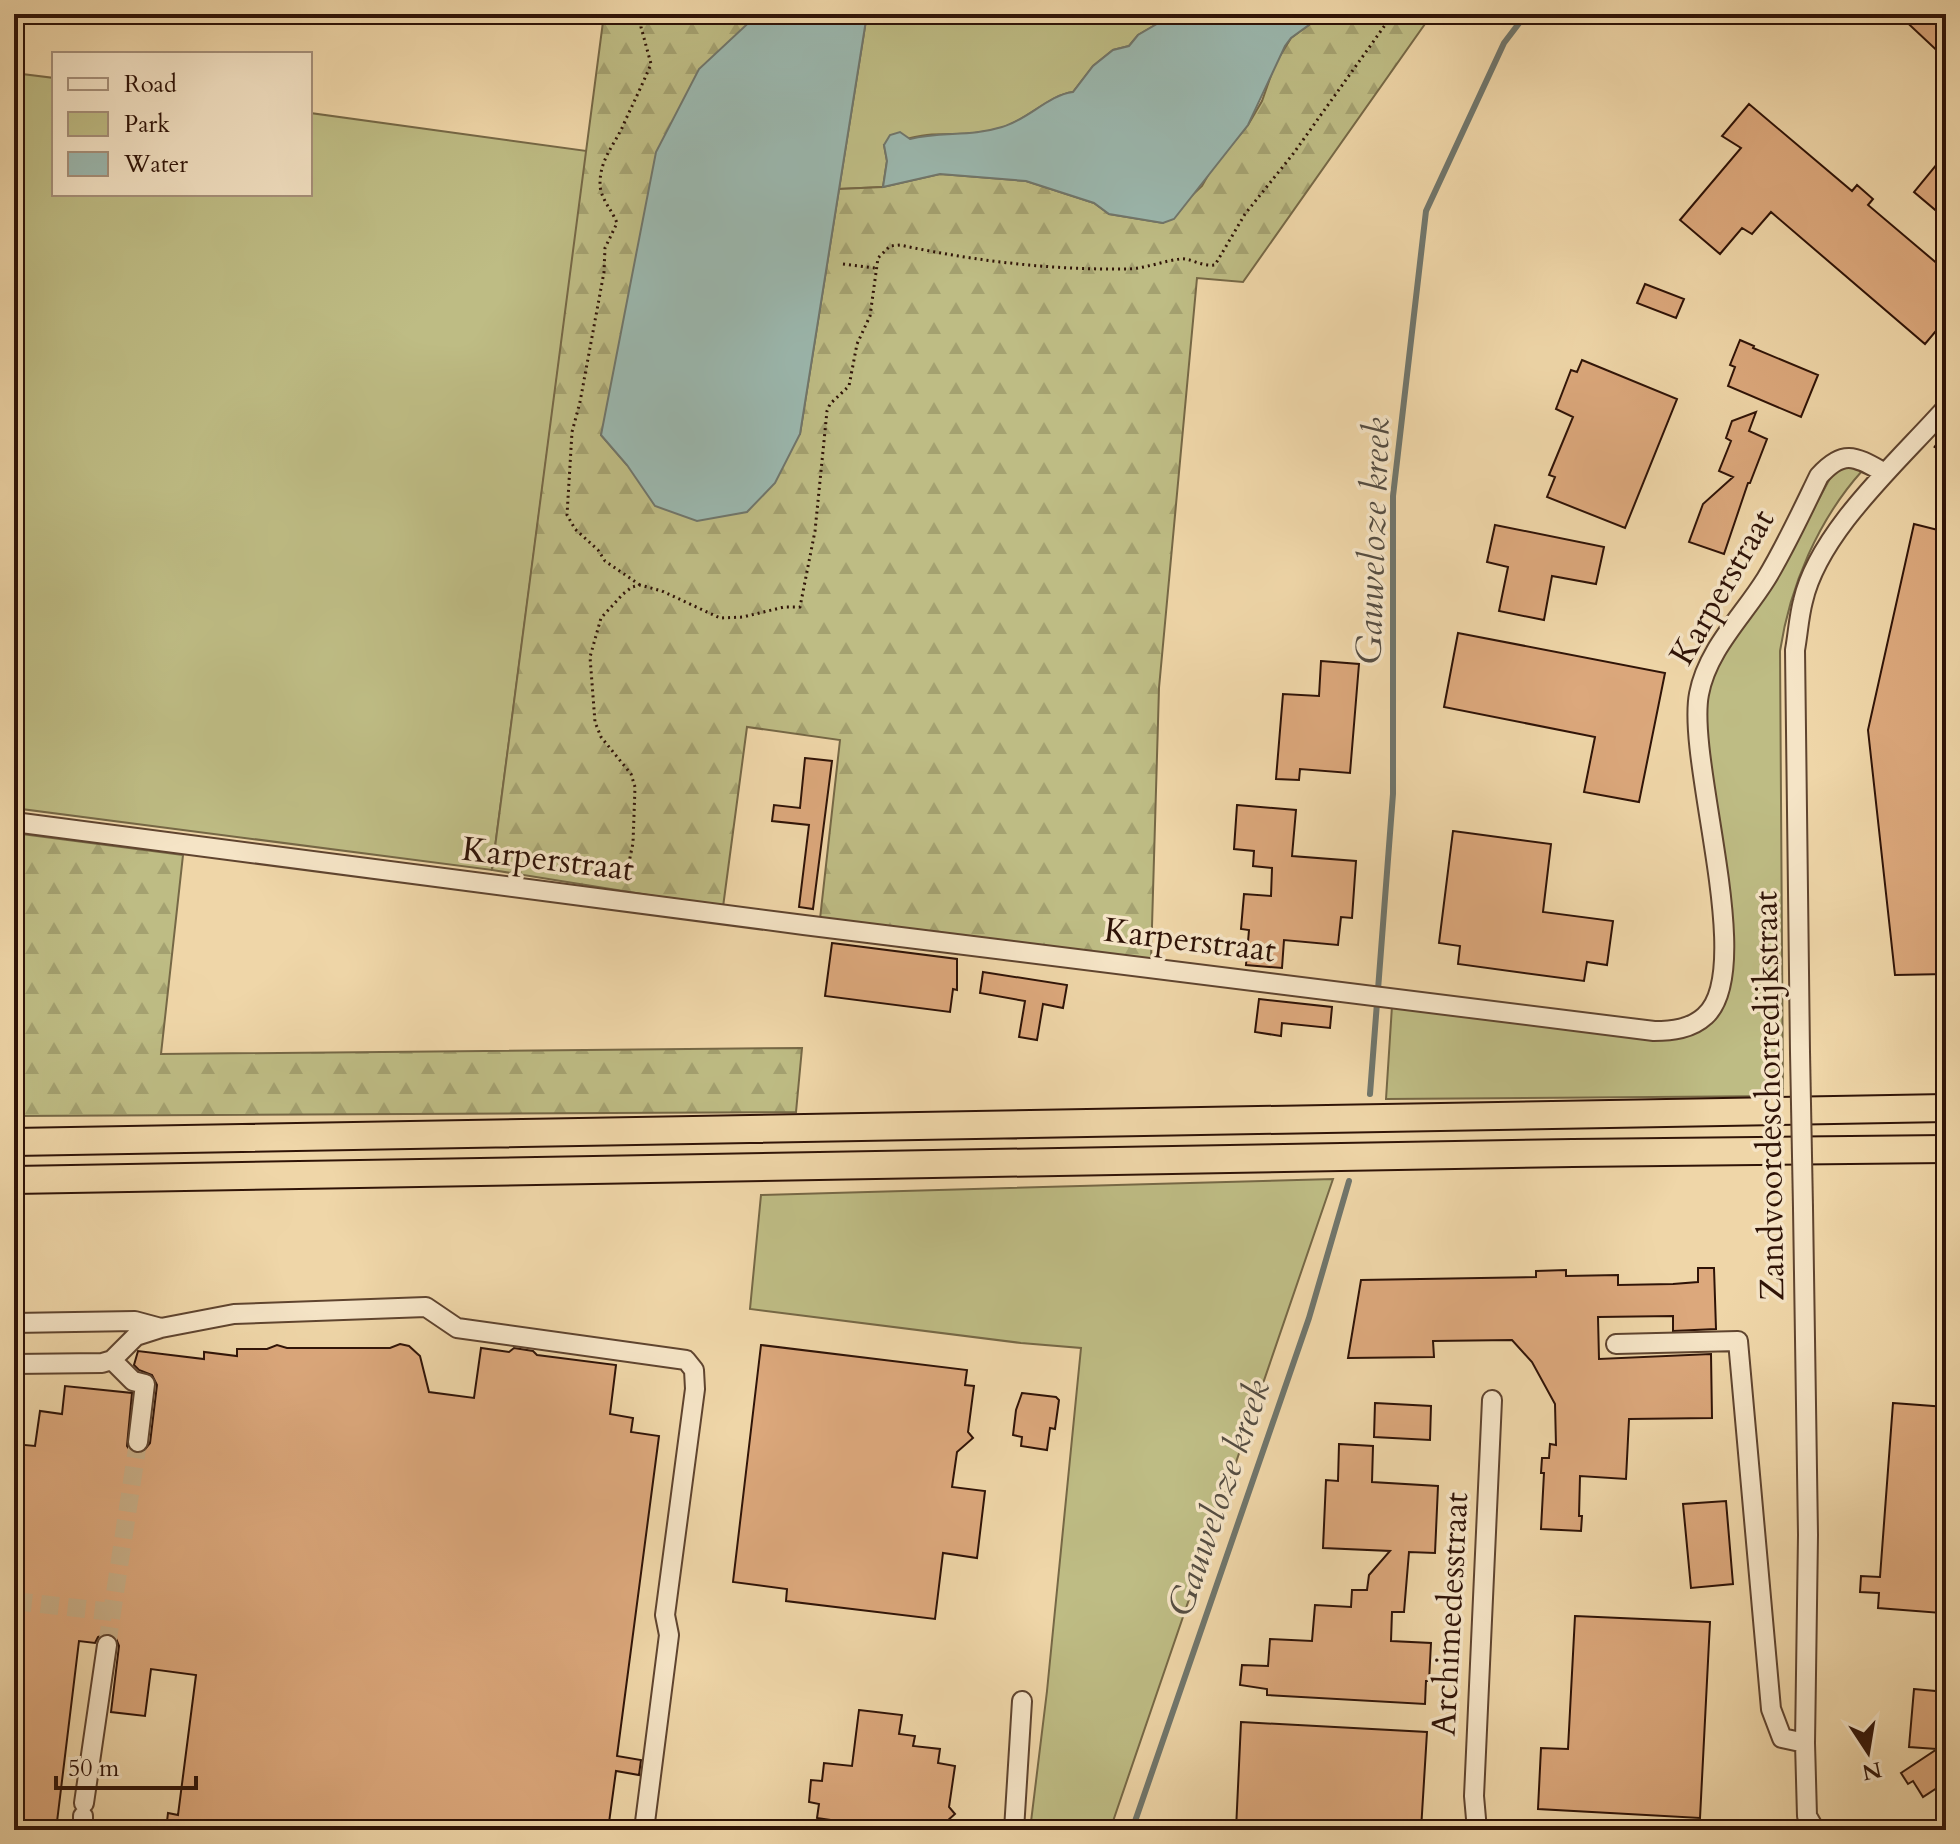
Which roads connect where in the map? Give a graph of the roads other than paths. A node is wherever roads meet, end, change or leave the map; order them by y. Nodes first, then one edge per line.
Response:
1 (1946, 408) edge
2 (1885, 473) junction
3 (14, 822) edge
4 (1946, 1108) edge
5 (14, 1142) edge
6 (1946, 1149) edge
7 (14, 1180) edge
8 (14, 1323) edge
9 (161, 1328) junction
10 (1616, 1344) dead end
11 (112, 1360) junction
12 (14, 1364) edge
13 (1492, 1400) dead end
14 (138, 1442) tunnel mouth
15 (107, 1645) tunnel mouth
16 (1022, 1701) dead end
17 (1805, 1743) junction
18 (83, 1816) edge
19 (644, 1830) edge
20 (1014, 1830) edge
21 (1477, 1830) edge
22 (1815, 1830) edge

1 - 2 street, Zandvoordeschorredijkstraat
2 - 3 street, Karperstraat
2 - 17 street, Zandvoordeschorredijkstraat, bridge
4 - 5 highway
6 - 7 highway
8 - 9 street
9 - 11 street
9 - 19 street
10 - 17 street
11 - 12 street
11 - 14 street
13 - 21 street, Archimedesstraat
15 - 18 street
16 - 20 street
17 - 22 street, Zandvoordeschorredijkstraat

